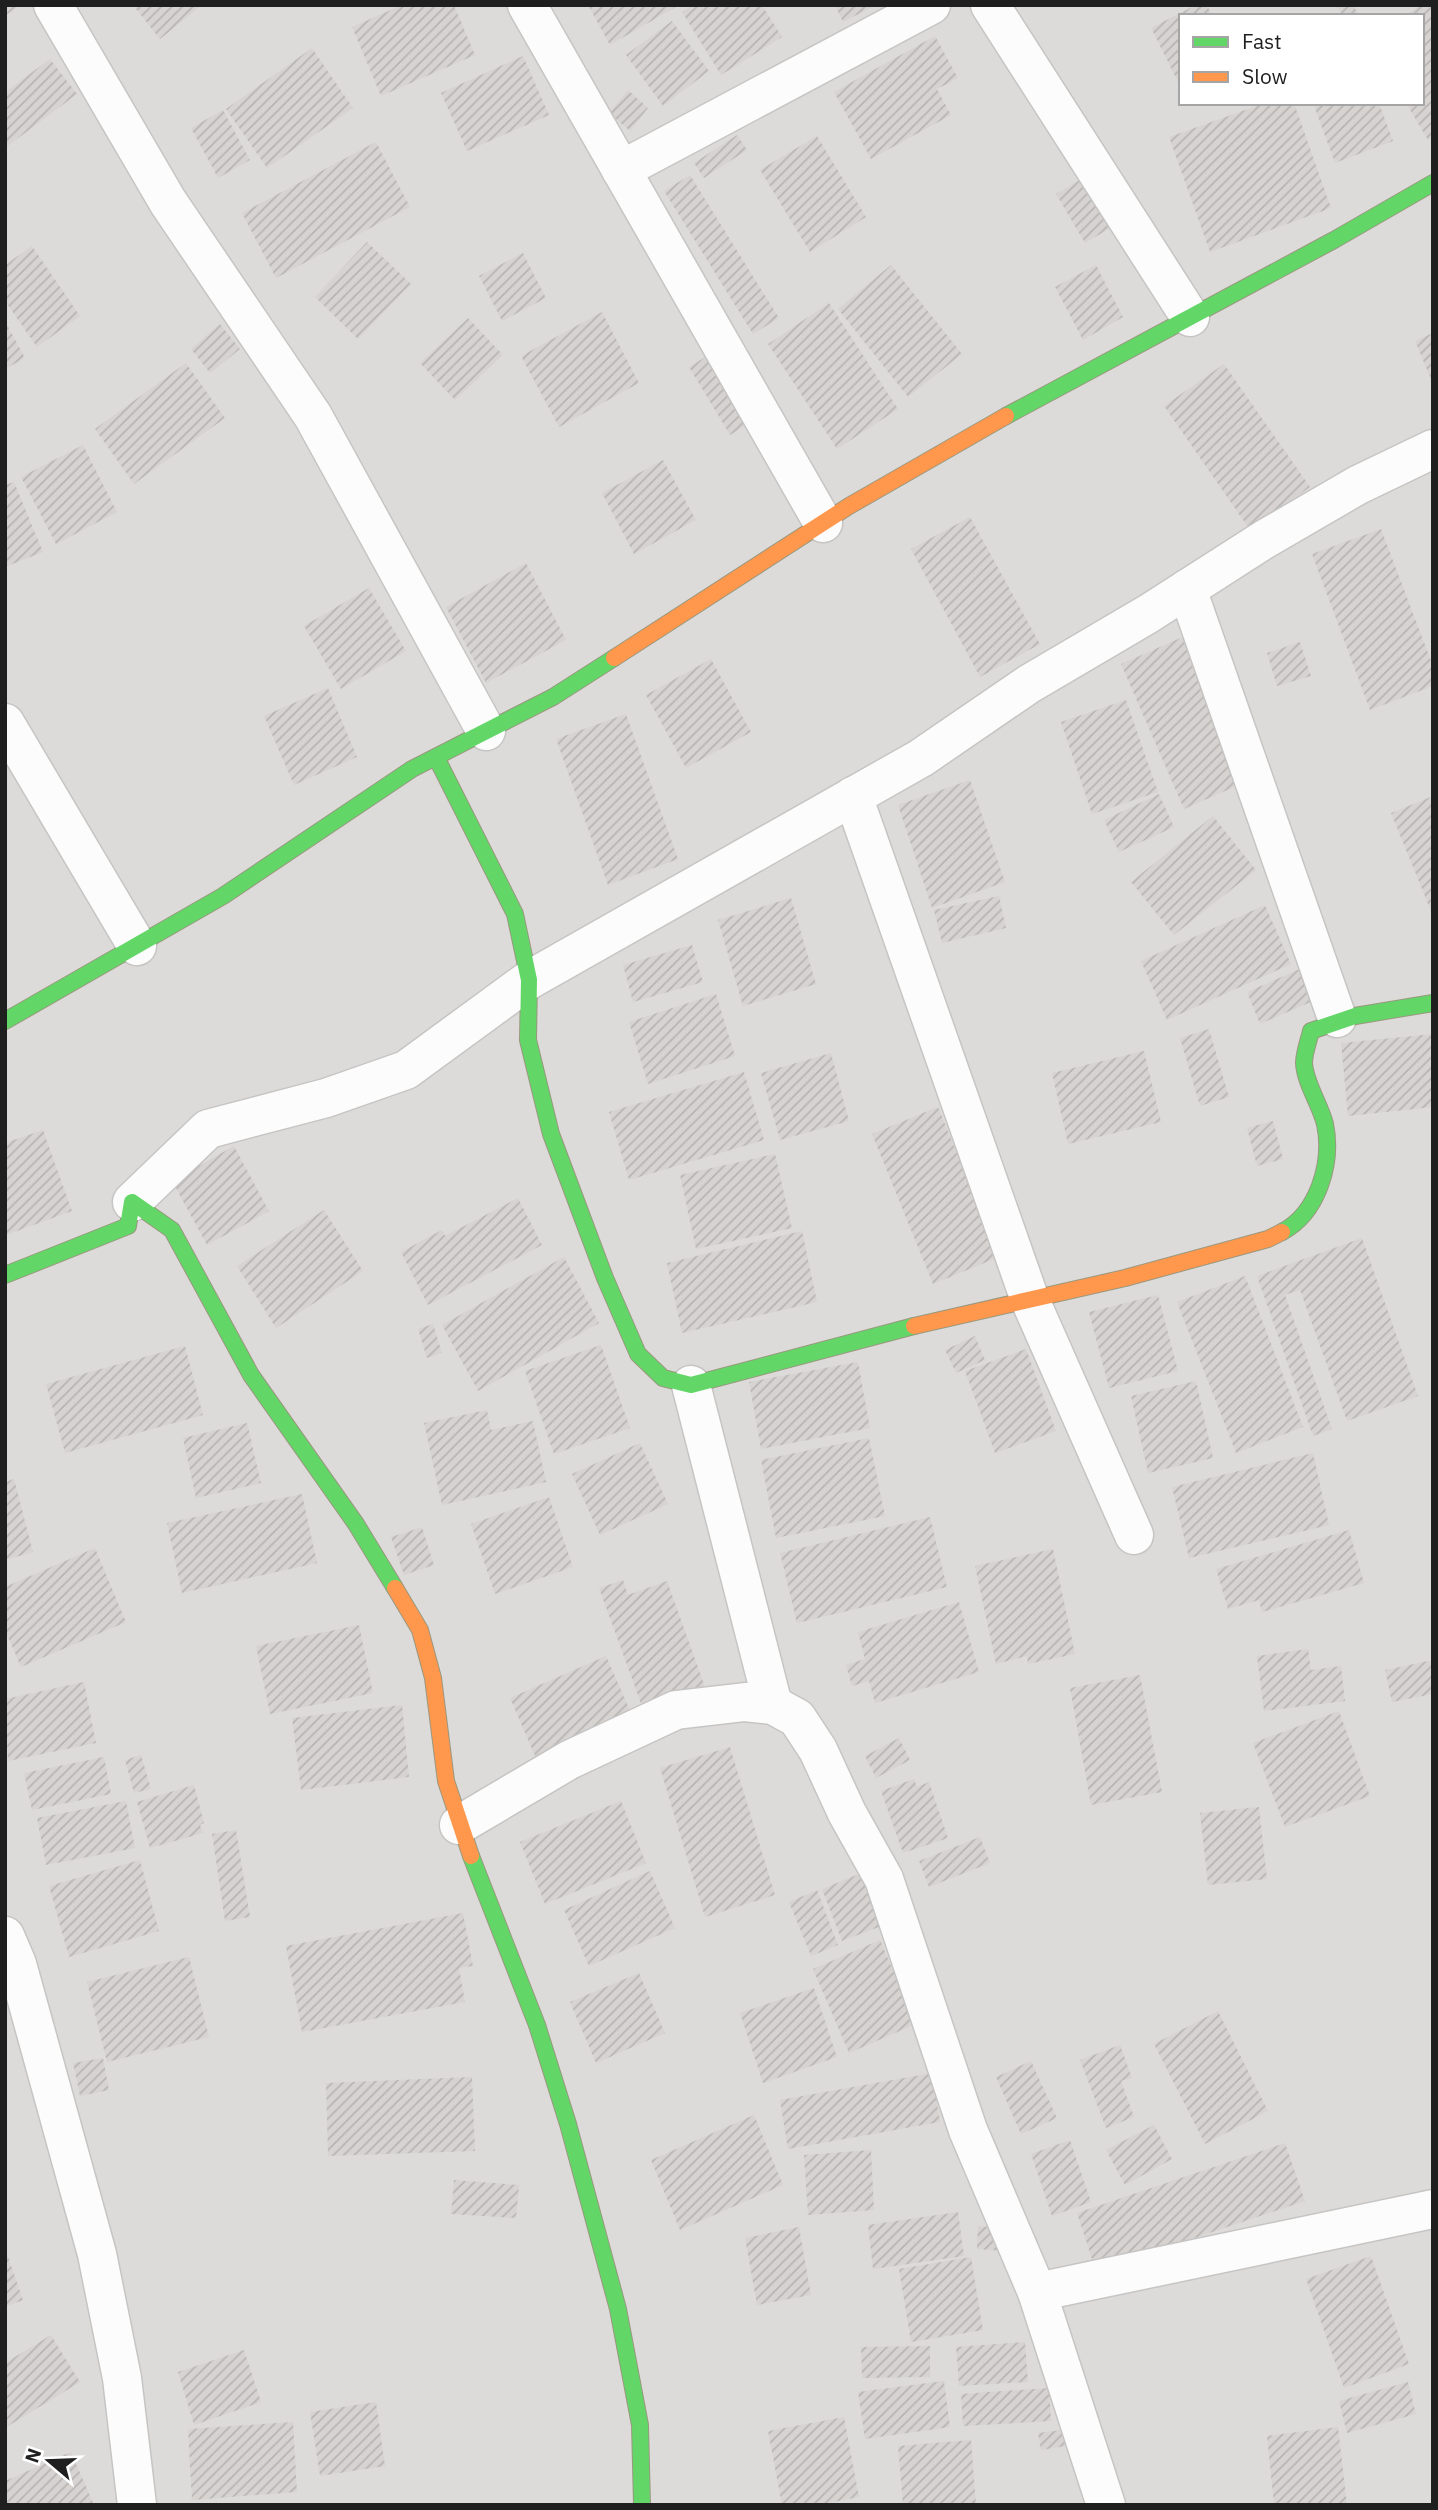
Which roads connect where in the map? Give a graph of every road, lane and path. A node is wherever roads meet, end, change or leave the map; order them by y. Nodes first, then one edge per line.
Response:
1 (53, 5) edge
2 (527, 5) edge
3 (931, 5) edge
4 (990, 5) edge
5 (621, 170) junction
6 (1433, 183) edge
7 (1190, 317) junction
8 (1433, 449) edge
9 (823, 523) junction
10 (1186, 589) junction
11 (5, 723) edge
12 (486, 731) junction
13 (436, 757) junction
14 (853, 796) junction
15 (137, 946) junction
16 (529, 980) junction
17 (1433, 1003) edge
18 (1337, 1018) junction
19 (5, 1021) edge
20 (132, 1202) junction
21 (5, 1275) edge
22 (1030, 1300) junction
23 (691, 1385) junction
24 (1134, 1535) dead end
25 (772, 1705) junction
26 (458, 1825) junction
27 (9, 1956) edge
28 (1433, 2209) edge
29 (1037, 2292) junction
30 (137, 2505) edge
31 (642, 2505) edge
32 (1106, 2505) edge

1 - 12 street
2 - 5 street
3 - 5 street
4 - 7 street
5 - 9 street
6 - 7 street
7 - 9 street
8 - 10 street
9 - 12 street
10 - 14 street
10 - 18 street
11 - 15 street
12 - 13 street
13 - 15 street
13 - 16 street
14 - 16 street
14 - 22 street
15 - 19 street
16 - 20 street
16 - 23 street
17 - 18 street
18 - 22 street
20 - 21 street
20 - 26 street
22 - 23 street
22 - 24 street
23 - 25 street
25 - 26 street
25 - 29 street
26 - 31 street
27 - 30 street
28 - 29 street
29 - 32 street

